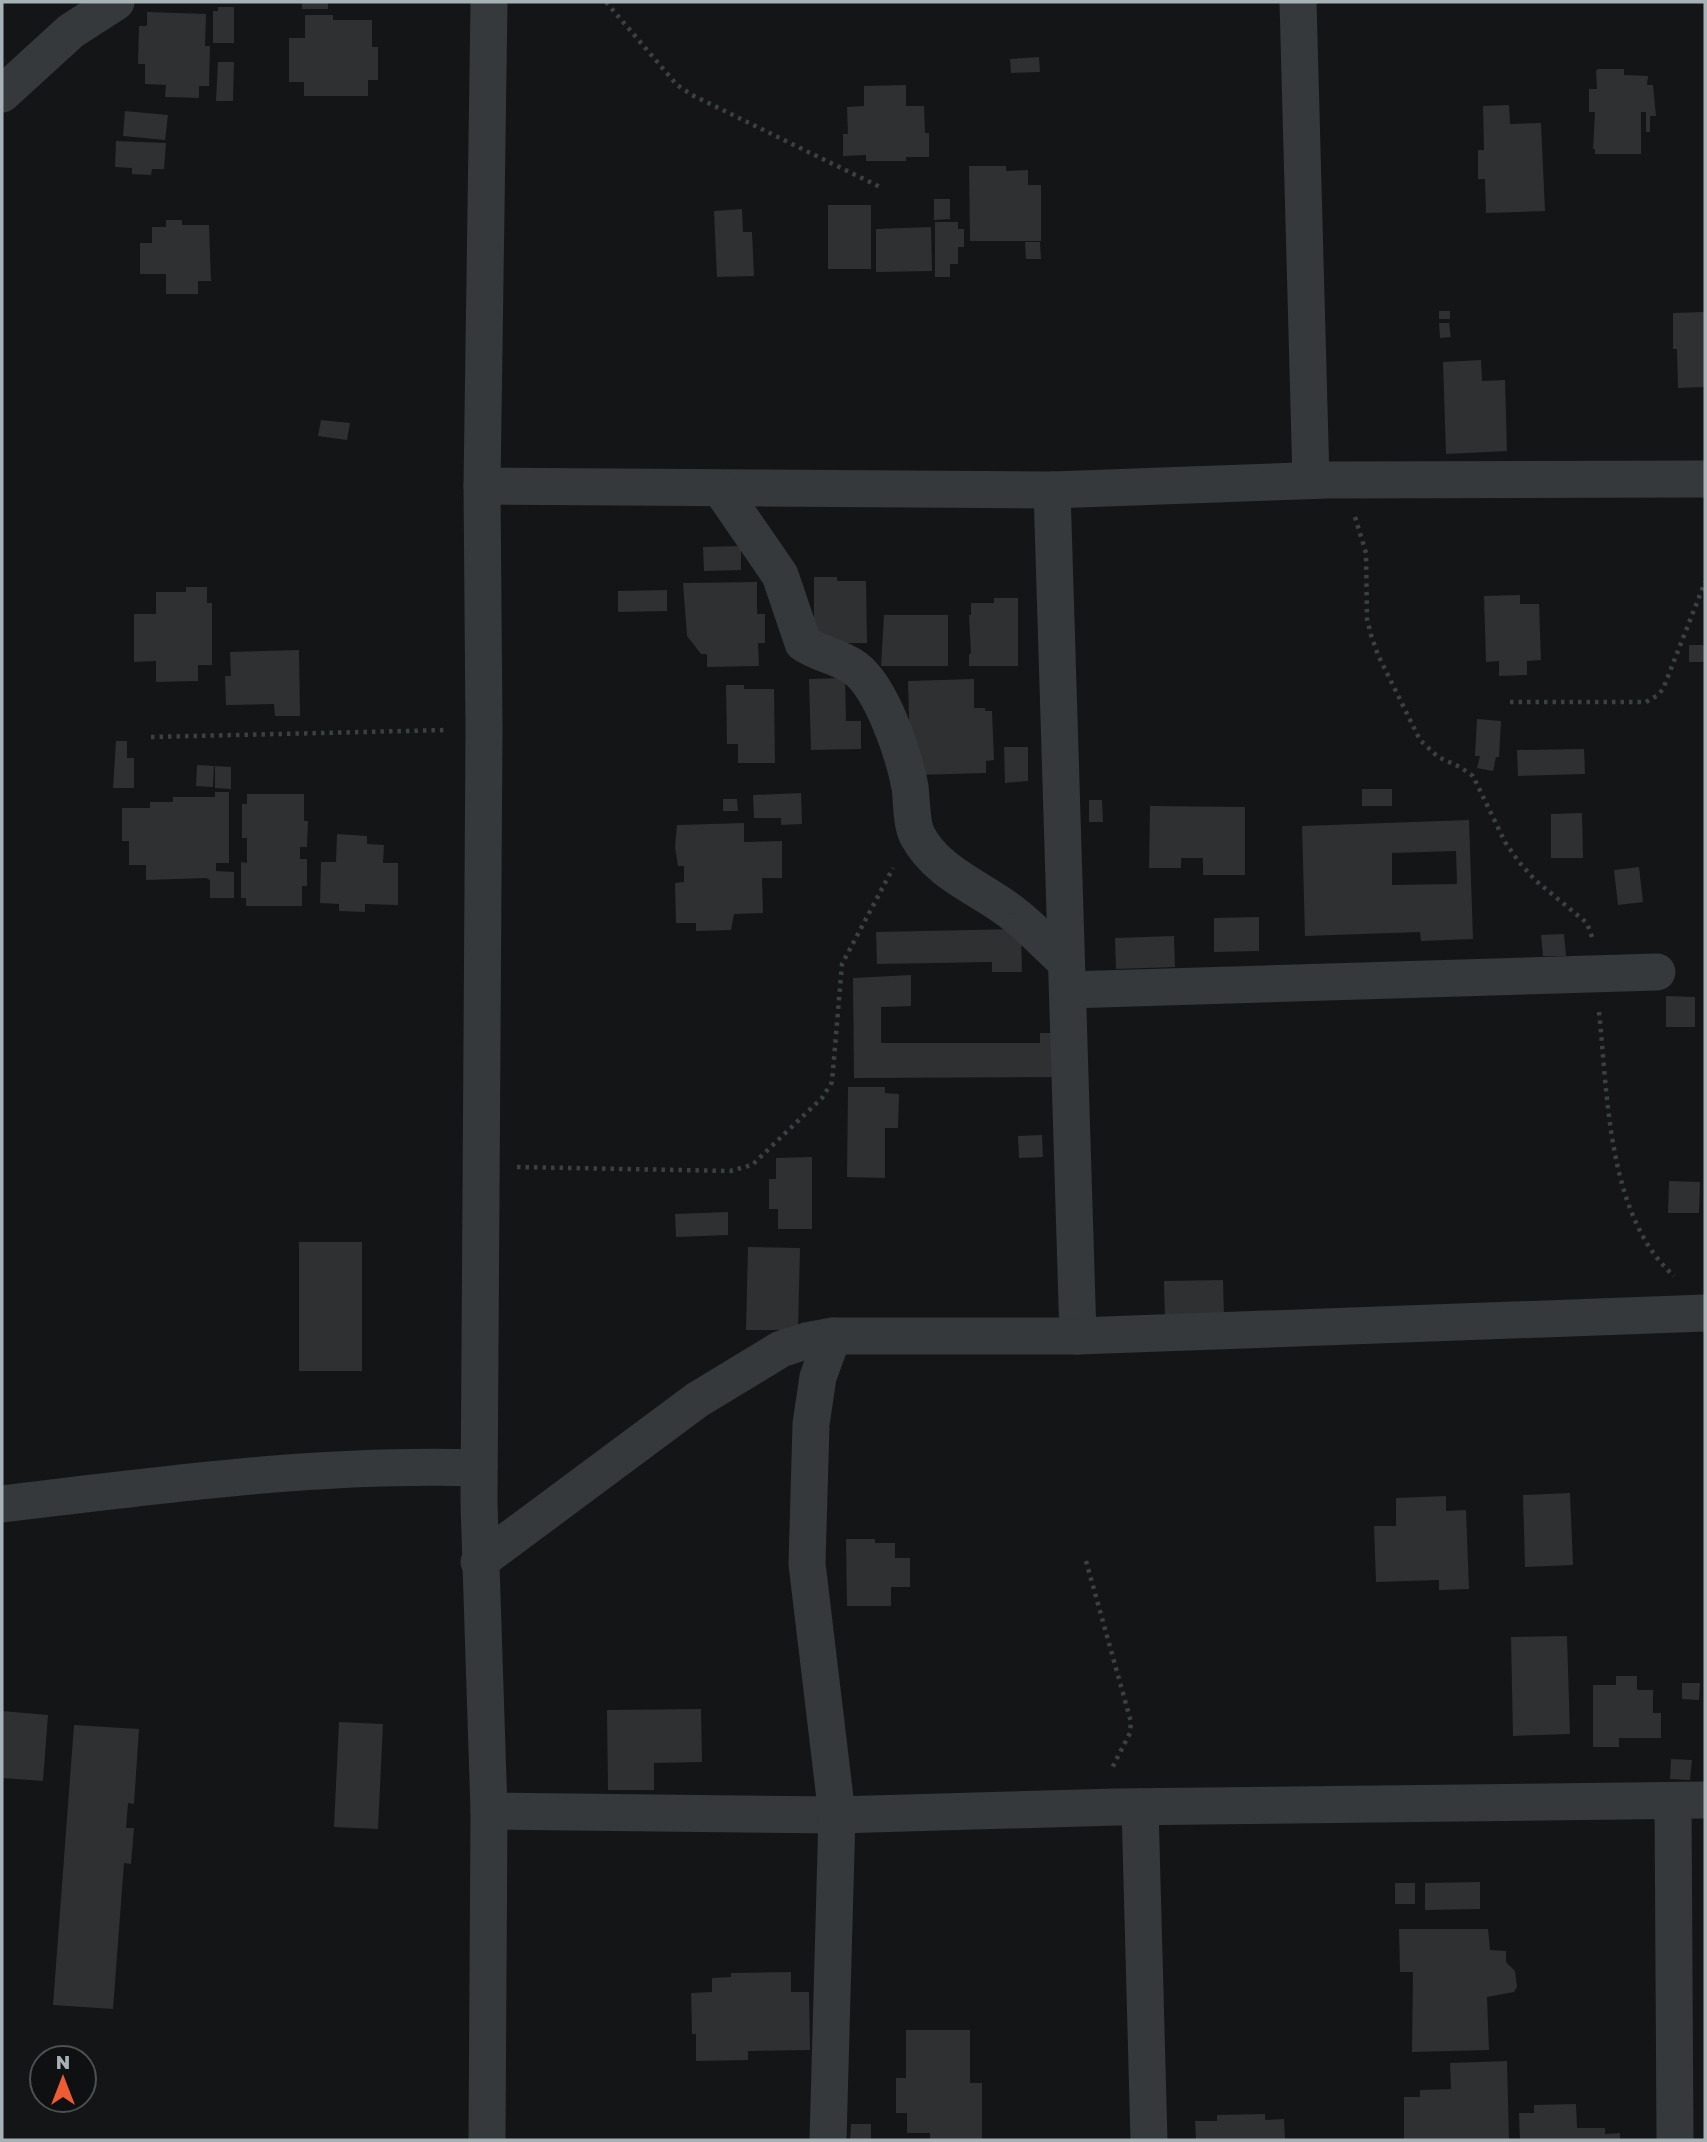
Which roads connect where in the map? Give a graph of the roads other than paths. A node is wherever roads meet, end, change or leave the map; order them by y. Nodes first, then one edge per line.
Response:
1 (116, 2) edge
2 (489, 2) edge
3 (1298, 2) edge
4 (2, 94) edge
5 (1705, 478) edge
6 (1320, 480) junction
7 (482, 486) junction
8 (720, 488) junction
9 (1052, 490) junction
10 (1657, 972) dead end
11 (1067, 976) junction
12 (1705, 1313) edge
13 (834, 1336) junction
14 (1078, 1336) junction
15 (479, 1468) junction
16 (2, 1504) edge
17 (479, 1562) junction
18 (1689, 1800) edge
19 (1128, 1807) junction
20 (489, 1811) junction
21 (836, 1815) junction
22 (487, 2140) edge
23 (828, 2140) edge
24 (1149, 2140) edge
25 (1675, 2140) edge

1 - 4 street
2 - 7 street
3 - 6 street
5 - 6 street
6 - 9 street
7 - 8 street
7 - 15 street
8 - 9 street
8 - 11 street
9 - 11 street
10 - 11 street
11 - 14 street
12 - 14 street
13 - 14 street
13 - 17 street
13 - 21 street
15 - 16 street
15 - 17 street
17 - 20 street
18 - 19 street
18 - 25 street
19 - 21 street
19 - 24 street
20 - 21 street
20 - 22 street
21 - 23 street

